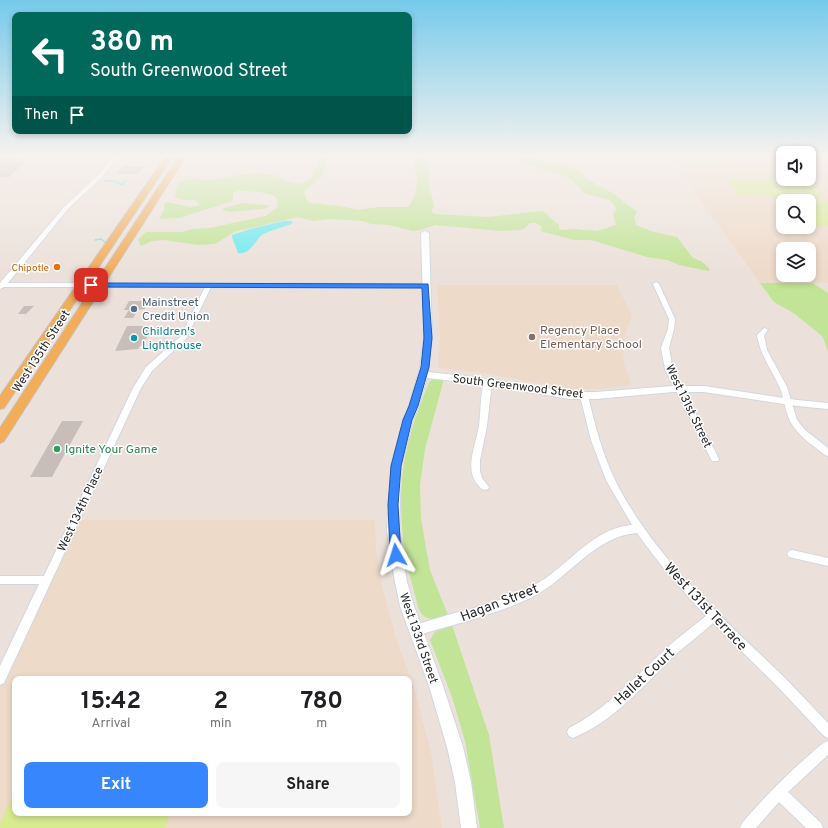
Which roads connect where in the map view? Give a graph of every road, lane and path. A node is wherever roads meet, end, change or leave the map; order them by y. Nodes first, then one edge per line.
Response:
1 (81, 195) edge
2 (143, 195) edge
3 (158, 195) edge
4 (425, 233) dead end
5 (656, 284) dead end
6 (82, 285) junction
7 (100, 285) junction
8 (209, 285) junction
9 (1, 286) edge
10 (426, 286) junction
11 (765, 330) dead end
12 (423, 375) junction
13 (488, 382) junction
14 (679, 388) junction
15 (584, 396) junction
16 (787, 402) junction
17 (0, 405) edge
18 (828, 406) edge
19 (0, 438) edge
20 (828, 453) edge
21 (715, 459) dead end
22 (485, 487) dead end
23 (639, 529) junction
24 (792, 554) dead end
25 (828, 562) edge
26 (0, 580) edge
27 (47, 580) junction
28 (713, 616) junction
29 (415, 631) junction
30 (0, 679) edge
31 (573, 732) dead end
32 (828, 732) edge
33 (828, 747) edge
34 (778, 792) junction
35 (469, 828) edge
36 (747, 828) edge
37 (816, 828) edge

1 - 9 street
2 - 6 main road, West 135th Street
3 - 7 main road, West 135th Street
4 - 10 street, West 133rd Street
5 - 14 street, West 131st Street
6 - 7 street
6 - 9 street
6 - 17 main road, West 135th Street
7 - 8 street
7 - 19 main road, West 135th Street
8 - 10 street
8 - 27 street, West 134th Place
10 - 12 street, West 133rd Street
11 - 16 street
12 - 13 street, South Greenwood Street
12 - 29 street, West 133rd Street
13 - 15 street, South Greenwood Street
13 - 22 street
14 - 15 street, South Greenwood Street
14 - 16 street, South Greenwood Street
14 - 21 street, West 131st Street
15 - 23 street, West 131st Terrace
16 - 18 street, South Greenwood Street
16 - 20 street
23 - 28 street, West 131st Terrace
23 - 29 street, Hagan Street
24 - 25 street
26 - 27 street
27 - 30 street, West 134th Place
28 - 31 street, Hallet Court
28 - 32 street, West 131st Terrace
29 - 35 street, West 133rd Street
33 - 34 street
34 - 36 street
34 - 37 street

